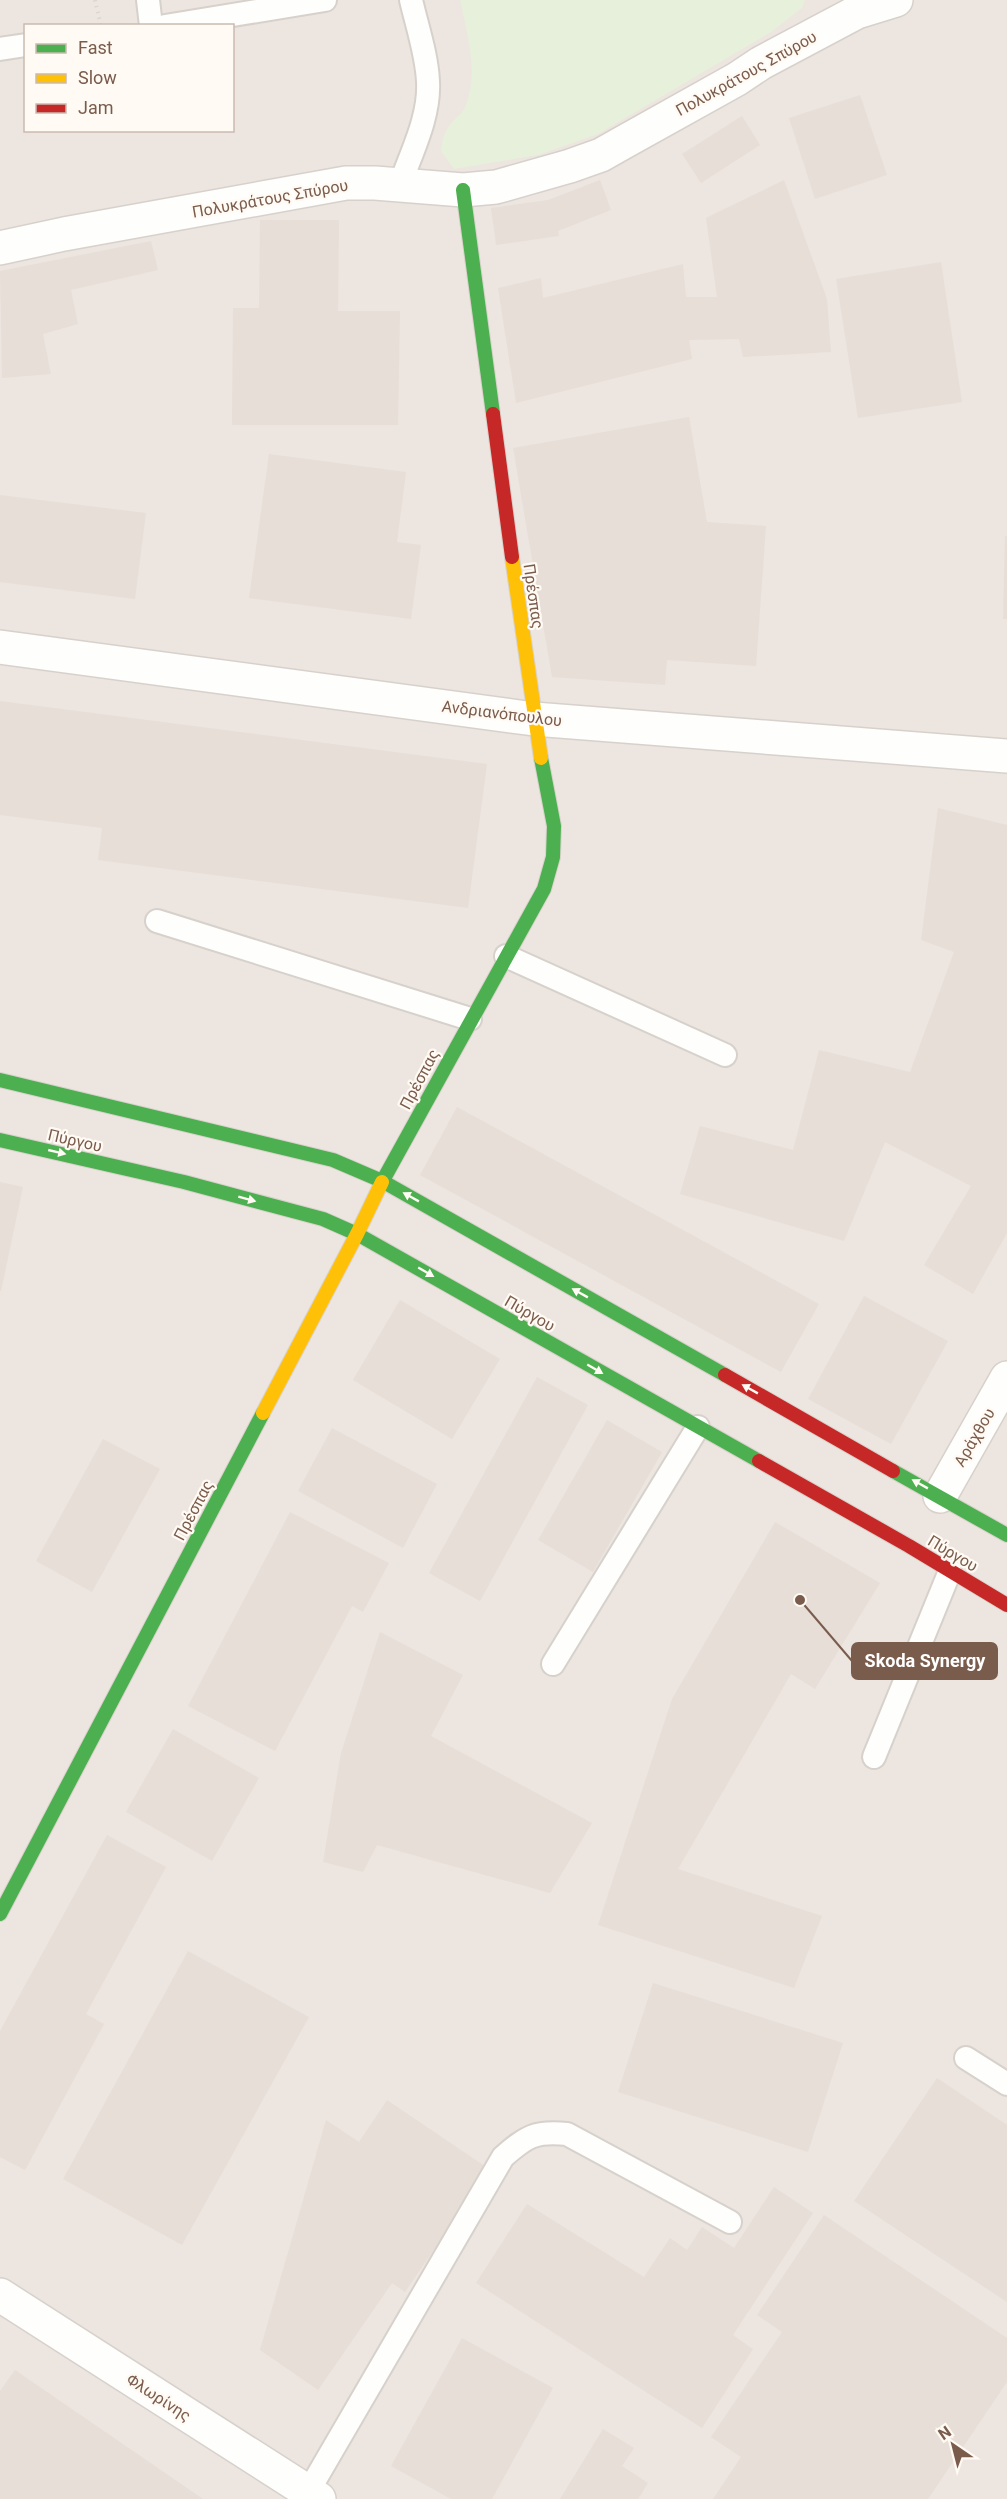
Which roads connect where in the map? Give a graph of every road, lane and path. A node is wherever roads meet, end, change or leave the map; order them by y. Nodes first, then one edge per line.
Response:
1 (95, 0) edge
2 (148, 0) edge
3 (325, 0) edge
4 (411, 0) edge
5 (896, 0) edge
6 (855, 6) edge
7 (101, 24) edge
8 (151, 24) edge
9 (177, 24) edge
10 (24, 45) edge
11 (0, 49) edge
12 (400, 186) junction
13 (464, 190) junction
14 (0, 248) edge
15 (0, 647) edge
16 (534, 718) junction
17 (1007, 756) edge
18 (157, 921) dead end
19 (506, 956) junction
20 (470, 1019) junction
21 (724, 1055) dead end
22 (0, 1080) edge
23 (0, 1140) edge
24 (382, 1181) junction
25 (357, 1233) junction
26 (1007, 1378) edge
27 (698, 1427) junction
28 (940, 1496) junction
29 (1005, 1529) edge
30 (950, 1571) junction
31 (1007, 1605) edge
32 (553, 1664) dead end
33 (874, 1757) dead end
34 (0, 1914) edge
35 (966, 2058) dead end
36 (1007, 2084) edge
37 (730, 2222) dead end
38 (0, 2295) edge
39 (313, 2496) edge

1 - 7 path
2 - 8 lane
3 - 9 lane
4 - 12 lane
5 - 6 street, Πολυκράτους Σπύρου
6 - 13 street, Πολυκράτους Σπύρου
10 - 11 lane
12 - 13 street, Πολυκράτους Σπύρου
12 - 14 street, Πολυκράτους Σπύρου
13 - 16 street, Πρέσπας
15 - 16 street, Ανδριανόπουλου
16 - 17 street, Ανδριανόπουλου
16 - 19 street, Πρέσπας
18 - 20 lane
19 - 20 street, Πρέσπας
19 - 21 lane
20 - 24 street, Πρέσπας
22 - 24 street
23 -> 25 street, Πύργου
24 - 25 street, Πρέσπας
28 -> 24 street
25 -> 27 street, Πύργου
25 - 34 street, Πρέσπας
26 - 28 street, Αράχθου
27 - 30 street, Πύργου
27 - 32 lane
28 - 29 street
30 - 31 street, Πύργου
30 - 33 lane
35 - 36 lane
37 - 39 lane
38 - 39 street, Φλωρίνης

